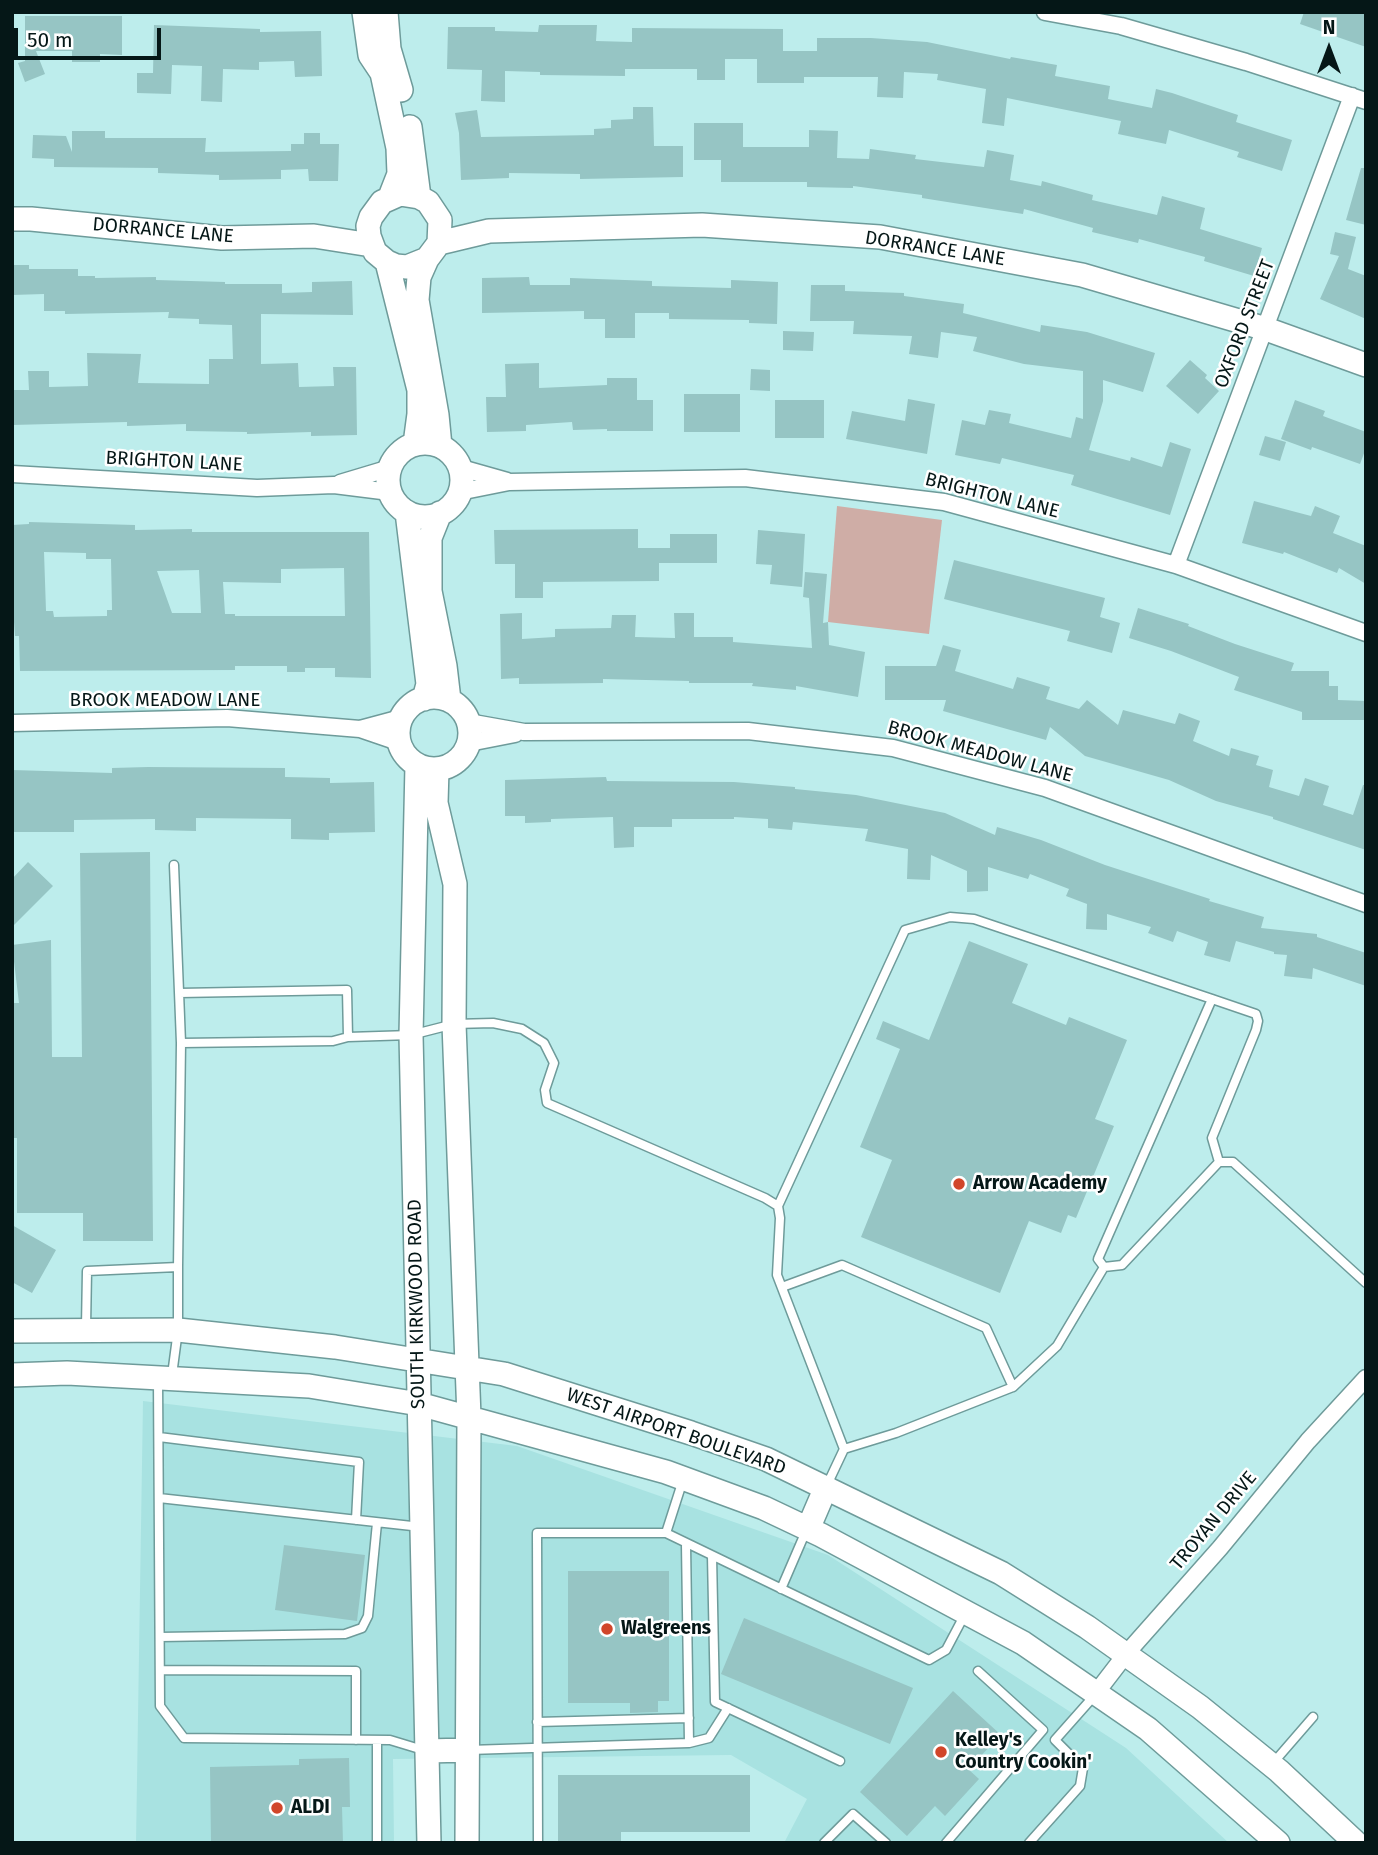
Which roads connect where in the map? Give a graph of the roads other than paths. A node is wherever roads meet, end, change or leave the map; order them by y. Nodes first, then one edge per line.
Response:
1 (364, 12) edge
2 (386, 12) edge
3 (1045, 12) edge
4 (1359, 99) edge
5 (390, 197) junction
6 (419, 197) junction
7 (371, 217) junction
8 (12, 219) edge
9 (314, 236) junction
10 (435, 241) junction
11 (379, 254) junction
12 (1266, 330) junction
13 (1366, 365) edge
14 (415, 444) junction
15 (440, 446) junction
16 (390, 468) junction
17 (461, 468) junction
18 (12, 474) edge
19 (509, 482) junction
20 (334, 485) junction
21 (390, 492) junction
22 (459, 492) junction
23 (407, 512) junction
24 (440, 513) junction
25 (1177, 565) junction
26 (1366, 633) edge
27 (424, 699) junction
28 (449, 701) junction
29 (401, 718) junction
30 (12, 723) edge
31 (360, 729) junction
32 (468, 732) junction
33 (398, 742) junction
34 (427, 767) junction
35 (174, 865) dead end
36 (1366, 904) edge
37 (179, 993) junction
38 (1212, 999) junction
39 (454, 1024) junction
40 (411, 1035) junction
41 (348, 1037) junction
42 (181, 1043) junction
43 (1219, 1162) junction
44 (778, 1206) junction
45 (178, 1267) junction
46 (1104, 1267) junction
47 (1366, 1283) edge
48 (782, 1287) junction
49 (178, 1330) junction
50 (12, 1331) edge
51 (86, 1331) junction
52 (419, 1361) junction
53 (467, 1369) junction
54 (12, 1375) edge
55 (165, 1377) junction
56 (1366, 1378) edge
57 (1013, 1387) junction
58 (419, 1404) junction
59 (469, 1417) junction
60 (159, 1437) junction
61 (844, 1449) junction
62 (684, 1478) junction
63 (825, 1487) junction
64 (159, 1498) junction
65 (356, 1520) junction
66 (377, 1523) junction
67 (422, 1528) junction
68 (807, 1529) junction
69 (666, 1534) junction
70 (687, 1544) junction
71 (712, 1556) junction
72 (781, 1589) junction
73 (966, 1612) junction
74 (160, 1637) junction
75 (1126, 1654) junction
76 (160, 1670) junction
77 (978, 1671) dead end
78 (1096, 1693) junction
79 (728, 1708) junction
80 (1313, 1717) dead end
81 (689, 1718) junction
82 (537, 1722) junction
83 (1043, 1730) junction
84 (356, 1740) junction
85 (377, 1740) junction
86 (1055, 1740) junction
87 (689, 1743) junction
88 (537, 1748) junction
89 (467, 1750) junction
90 (427, 1751) junction
91 (840, 1761) dead end
92 (1271, 1765) junction
93 (377, 1843) edge
94 (429, 1843) edge
95 (467, 1843) edge
96 (538, 1843) edge
97 (824, 1843) edge
98 (887, 1843) edge
99 (946, 1843) edge
100 (1029, 1843) edge
101 (1278, 1843) edge
102 (1356, 1843) edge

1 - 5 main road
2 - 6 main road
3 - 4 street
4 - 12 street, OXFORD STREET
5 - 6 main road
5 - 7 main road
6 - 10 main road
7 - 9 main road, DORRANCE LANE
7 - 11 main road
8 - 9 main road, DORRANCE LANE
9 - 11 main road, DORRANCE LANE
10 - 11 main road
10 - 12 main road, DORRANCE LANE
10 - 15 main road
11 - 14 main road
12 - 13 main road, DORRANCE LANE
12 - 25 street, OXFORD STREET
14 - 15 main road
14 - 16 main road
15 - 17 main road
16 - 20 street, BRIGHTON LANE
16 - 21 main road
17 - 19 street, BRIGHTON LANE
17 - 22 main road
18 - 20 street, BRIGHTON LANE
19 - 22 street, BRIGHTON LANE
19 - 25 street, BRIGHTON LANE
20 - 21 street, BRIGHTON LANE
21 - 23 main road
22 - 24 main road
23 - 24 main road
23 - 27 main road
24 - 28 main road
25 - 26 street, BRIGHTON LANE
27 - 28 main road
27 - 29 main road
28 - 32 main road
29 - 31 street, BROOK MEADOW LANE
29 - 33 main road
30 - 31 street, BROOK MEADOW LANE
31 - 33 street, BROOK MEADOW LANE
32 - 34 main road
32 - 36 street, BROOK MEADOW LANE
33 - 34 main road
34 - 39 main road
34 - 40 main road, SOUTH KIRKWOOD ROAD
35 - 37 lane
37 - 41 lane
37 - 42 lane
38 - 43 lane
38 - 44 lane
38 - 46 lane
39 - 40 lane
39 - 44 lane
39 - 53 main road
40 - 41 lane
40 - 52 main road, SOUTH KIRKWOOD ROAD
41 - 42 lane
42 - 45 lane
43 - 46 lane
43 - 47 lane
44 - 48 lane
45 - 49 lane
45 - 51 lane
46 - 57 lane
48 - 57 lane
48 - 61 lane
49 - 51 main road, WEST AIRPORT BOULEVARD
49 - 52 main road, WEST AIRPORT BOULEVARD
49 - 55 lane
50 - 51 main road, WEST AIRPORT BOULEVARD
52 - 53 main road, WEST AIRPORT BOULEVARD
52 - 58 main road, SOUTH KIRKWOOD ROAD
53 - 59 main road
53 - 63 main road, WEST AIRPORT BOULEVARD
54 - 55 main road
55 - 58 main road
55 - 60 lane
56 - 75 street, TROYAN DRIVE
57 - 61 lane
58 - 59 main road
58 - 67 main road, SOUTH KIRKWOOD ROAD
59 - 62 main road
59 - 89 main road
60 - 64 lane
60 - 65 lane
61 - 63 lane
62 - 68 main road
62 - 69 lane
63 - 68 main road
63 - 75 main road, WEST AIRPORT BOULEVARD
64 - 65 lane
64 - 74 lane
65 - 66 lane
66 - 67 lane
66 - 74 lane
67 - 90 main road, SOUTH KIRKWOOD ROAD
68 - 72 lane
68 - 73 main road
69 - 70 lane
69 - 82 lane
70 - 71 lane
70 - 81 lane
71 - 72 lane
71 - 79 lane
72 - 73 lane
73 - 78 main road
74 - 76 lane
75 - 78 street, TROYAN DRIVE
75 - 92 main road, WEST AIRPORT BOULEVARD
76 - 84 lane
76 - 84 lane
77 - 83 lane
78 - 86 lane
78 - 101 main road
79 - 87 lane
79 - 91 lane
80 - 92 lane
81 - 82 lane
81 - 87 lane
82 - 88 lane
83 - 86 lane
83 - 99 lane
84 - 85 lane
85 - 90 lane
85 - 93 lane
86 - 100 lane
87 - 88 lane
88 - 89 lane
88 - 96 lane
89 - 90 main road
89 - 95 main road
90 - 94 main road, SOUTH KIRKWOOD ROAD
92 - 102 main road, WEST AIRPORT BOULEVARD
97 - 98 lane

